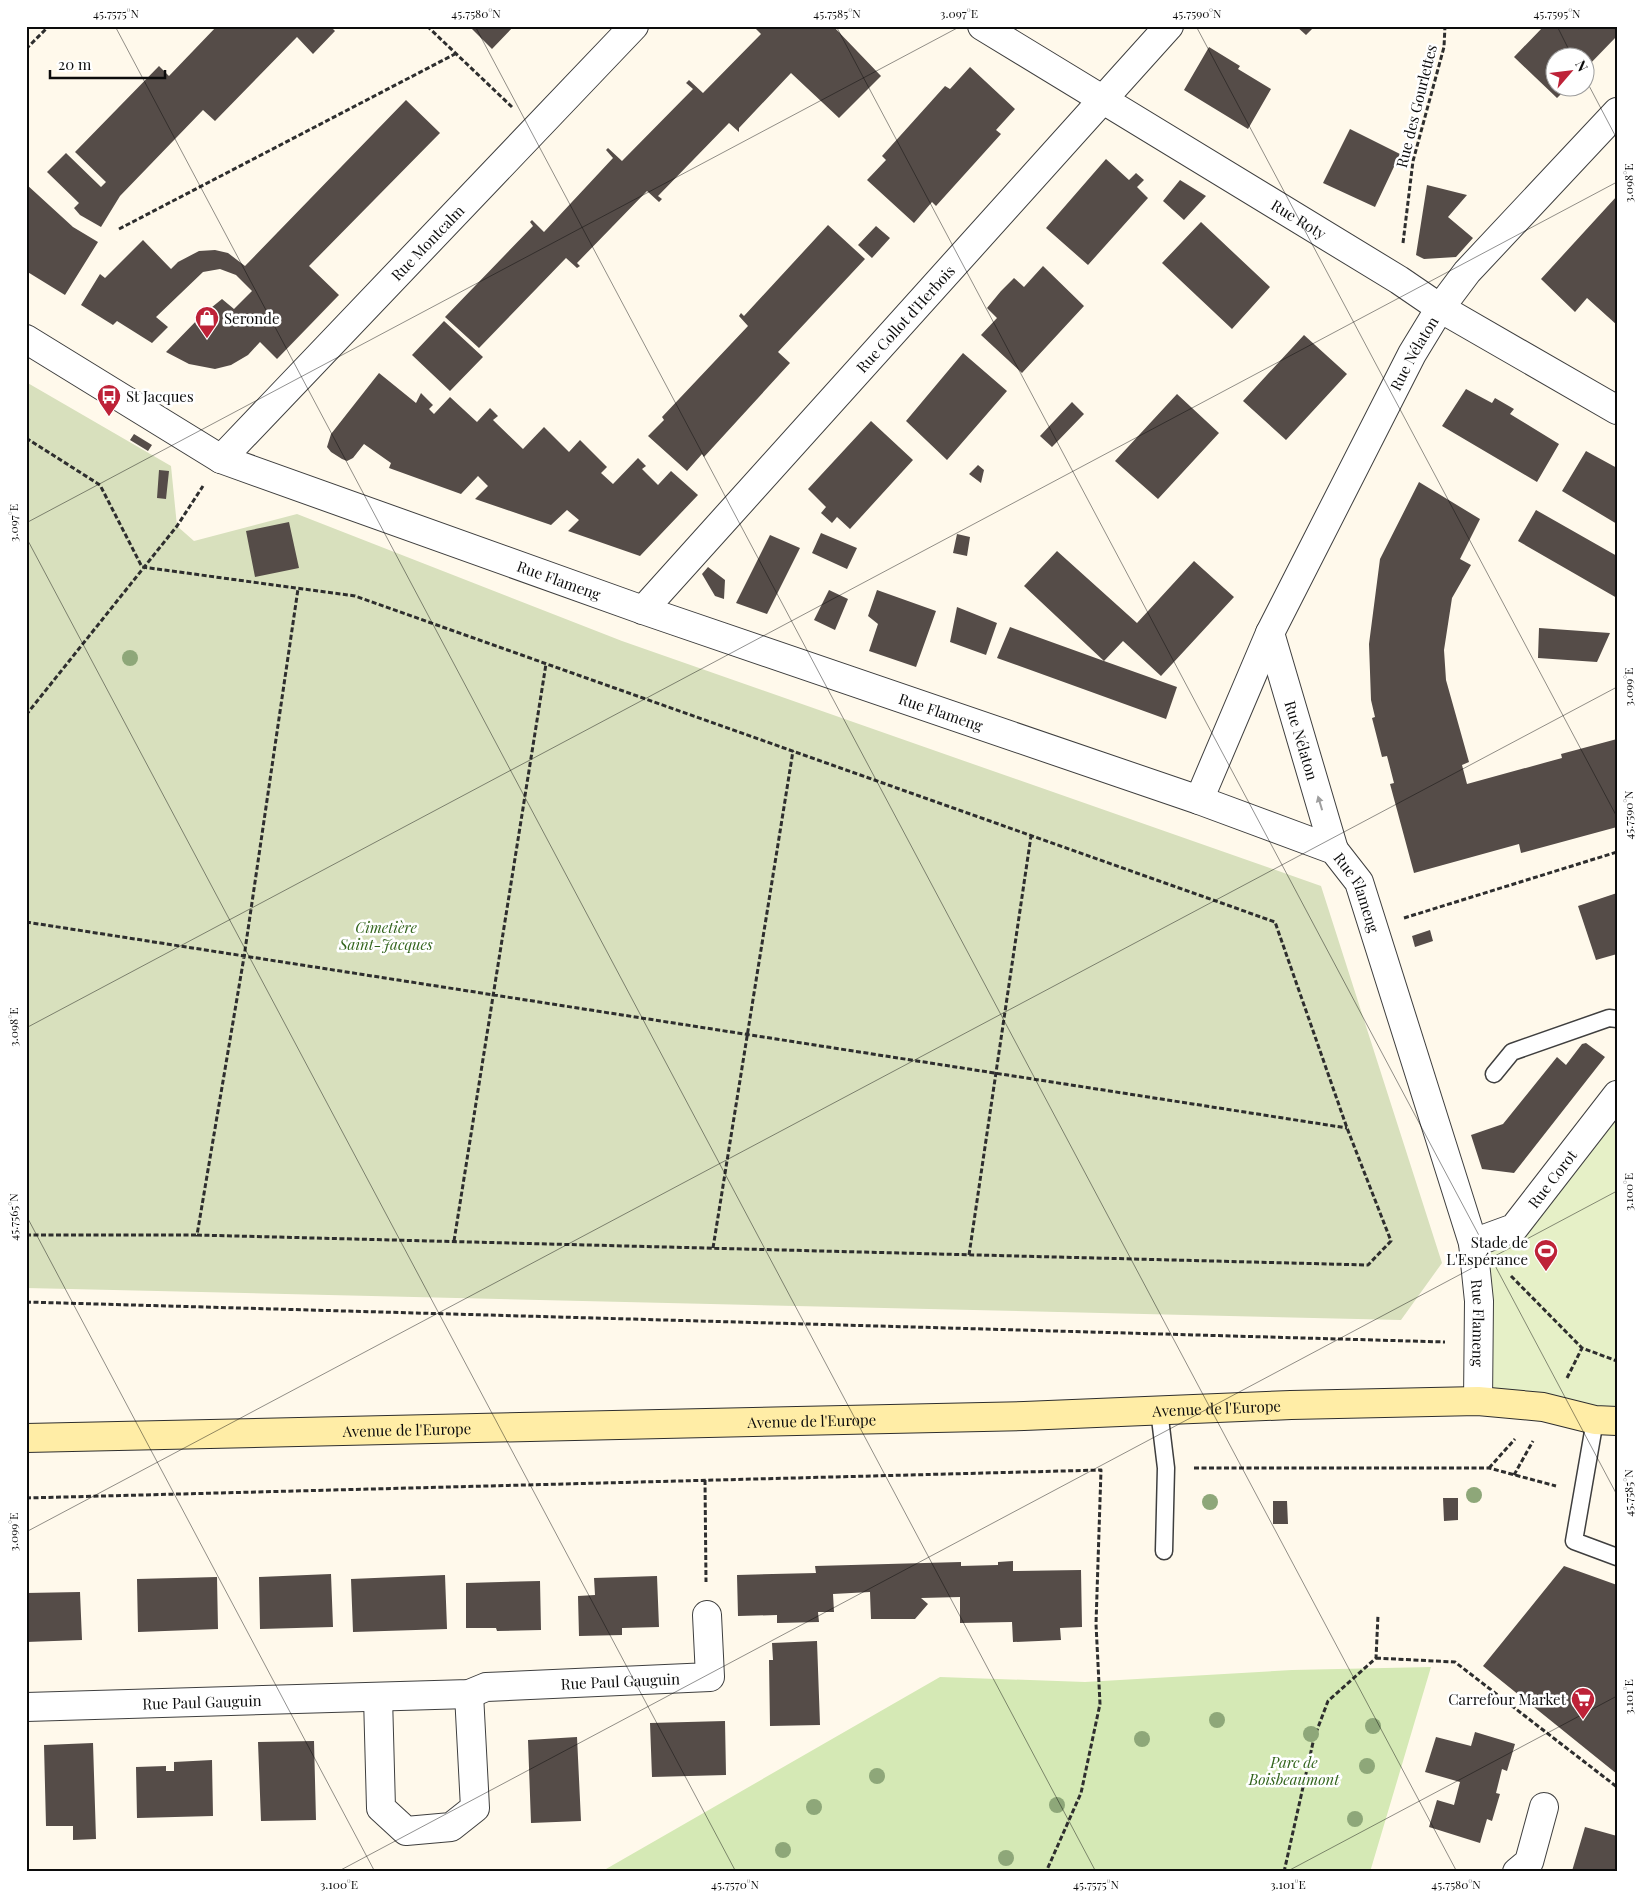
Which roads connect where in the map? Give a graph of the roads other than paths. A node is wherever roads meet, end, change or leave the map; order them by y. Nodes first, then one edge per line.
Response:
1 (634, 26) edge
2 (982, 26) edge
3 (1169, 26) edge
4 (1101, 100) junction
5 (1617, 112) edge
6 (1440, 308) junction
7 (26, 339) edge
8 (1617, 410) edge
9 (221, 459) junction
10 (643, 610) junction
11 (1270, 633) junction
12 (1199, 800) junction
13 (1334, 850) junction
14 (1617, 1019) edge
15 (1494, 1074) dead end
16 (1617, 1096) edge
17 (1473, 1243) junction
18 (1478, 1401) junction
19 (1160, 1410) junction
20 (1610, 1425) edge
21 (26, 1438) edge
22 (1164, 1551) dead end
23 (1617, 1557) edge
24 (707, 1615) road end
25 (469, 1694) junction
26 (378, 1697) junction
27 (26, 1707) edge
28 (1544, 1808) dead end
29 (1517, 1872) edge

1 - 9 street, Rue Montcalm
2 - 4 street, Rue Roty
3 - 4 street, Rue Collot d'Herbois
4 - 6 street, Rue Roty
4 - 10 street, Rue Collot d'Herbois
5 - 6 street, Rue Nélaton
6 - 8 street, Rue Roty
6 - 11 street, Rue Nélaton
7 - 9 street, Rue Flameng
9 - 10 street, Rue Flameng
10 - 12 street, Rue Flameng
11 - 12 street, Rue Nélaton
13 -> 11 street, Rue Nélaton
12 - 13 street, Rue Flameng
13 - 17 street, Rue Flameng
14 - 15 lane
16 - 17 street, Rue Corot
17 - 18 street, Rue Flameng
18 - 19 main road, Avenue de l'Europe
18 - 20 main road, Avenue de l'Europe
19 - 21 main road, Avenue de l'Europe
19 - 22 lane
20 - 23 lane
24 - 25 street, Rue Paul Gauguin
25 - 26 street, Rue Paul Gauguin
25 - 26 street
26 - 27 street, Rue Paul Gauguin
28 - 29 street

